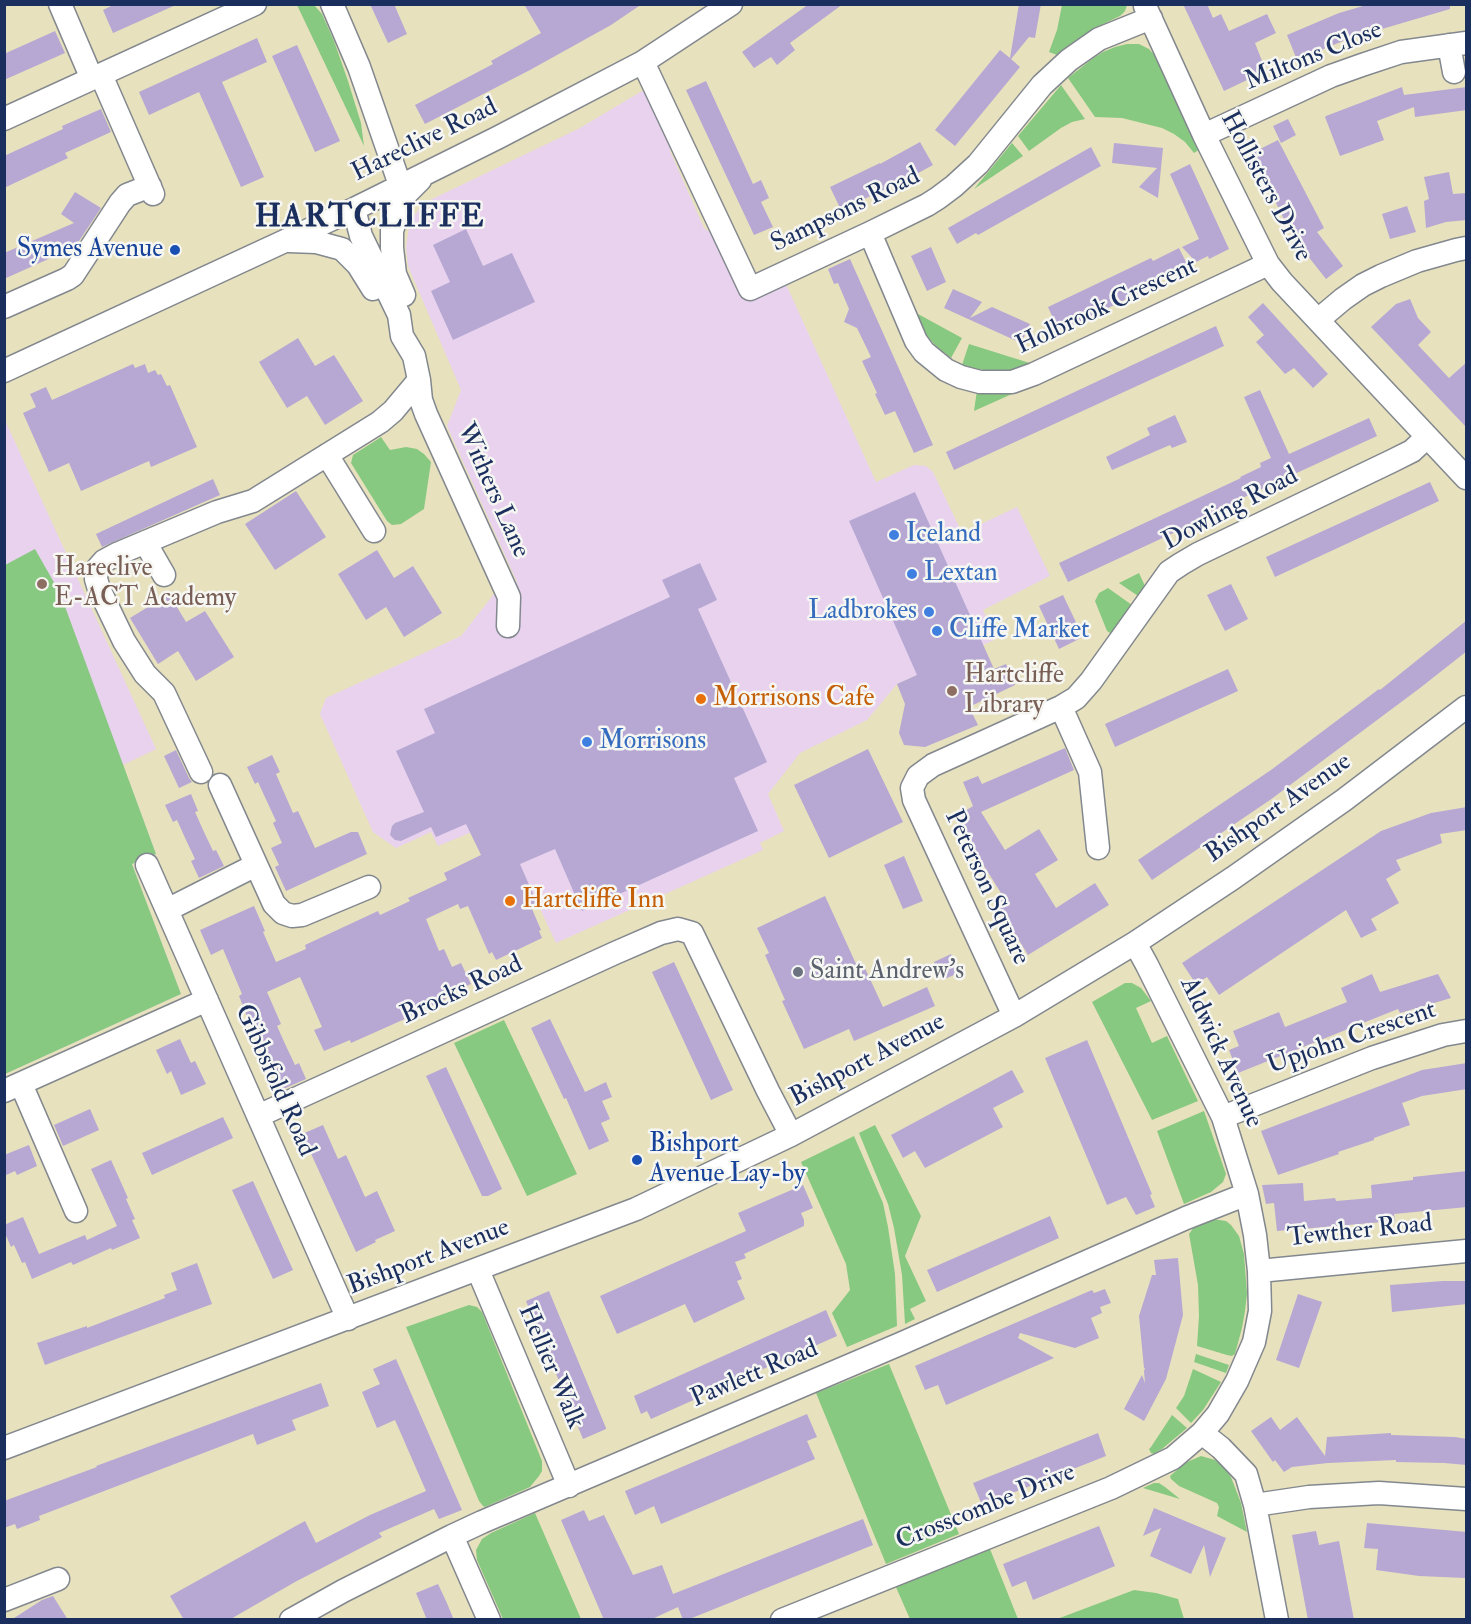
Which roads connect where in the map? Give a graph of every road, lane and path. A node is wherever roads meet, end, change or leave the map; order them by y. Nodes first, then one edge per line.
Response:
1 (60, 4) edge
2 (255, 4) edge
3 (332, 4) edge
4 (731, 4) edge
5 (1148, 11) edge
6 (1458, 44) edge
7 (644, 62) junction
8 (1454, 72) dead end
9 (97, 77) junction
10 (4, 119) edge
11 (1204, 135) junction
12 (428, 172) junction
13 (400, 186) junction
14 (354, 209) junction
15 (870, 233) junction
16 (285, 240) junction
17 (1467, 248) edge
18 (1268, 264) junction
19 (4, 307) edge
20 (1318, 320) junction
21 (402, 336) junction
22 (414, 356) junction
23 (4, 371) edge
24 (419, 380) junction
25 (1427, 437) junction
26 (327, 455) junction
27 (1467, 478) edge
28 (374, 531) dead end
29 (145, 542) junction
30 (164, 575) dead end
31 (508, 626) dead end
32 (1061, 707) junction
33 (1463, 718) edge
34 (201, 772) dead end
35 (914, 783) joint
36 (220, 785) dead end
37 (1098, 848) dead end
38 (147, 865) dead end
39 (256, 865) junction
40 (369, 887) dead end
41 (167, 910) junction
42 (1135, 943) junction
43 (207, 1000) junction
44 (1014, 1016) junction
45 (1467, 1031) edge
46 (13, 1087) edge
47 (258, 1116) junction
48 (1223, 1117) junction
49 (791, 1135) junction
50 (1247, 1194) junction
51 (76, 1211) dead end
52 (1467, 1251) edge
53 (478, 1270) junction
54 (1259, 1271) junction
55 (348, 1319) junction
56 (1202, 1433) junction
57 (4, 1448) edge
58 (569, 1486) junction
59 (1467, 1499) edge
60 (1255, 1506) junction
61 (452, 1536) junction
62 (58, 1579) dead end
63 (4, 1600) edge
64 (291, 1620) edge
65 (489, 1620) edge
66 (782, 1620) edge
67 (1277, 1620) edge

1 - 9 street
2 - 9 street
3 - 13 street
4 - 7 street, Hareclive Road
5 - 11 street, Hollisters Drive
5 - 15 street, Sampsons Road
6 - 8 street, Miltons Close
6 - 11 street, Miltons Close
7 - 12 street, Hareclive Road
7 - 15 street, Sampsons Road
9 - 10 street
9 - 19 street
11 - 18 street, Hollisters Drive
12 - 13 street, Hareclive Road
12 - 22 street
13 - 14 street, Hareclive Road
14 - 16 street, Hareclive Road
14 - 21 street
15 - 18 street, Holbrook Crescent
16 - 21 street
16 - 23 street, Hareclive Road
17 - 20 street
18 - 20 street, Hollisters Drive
20 - 25 street, Hollisters Drive
21 - 22 street
22 - 24 street, Withers Lane
24 - 26 street
24 - 31 street, Withers Lane
25 - 27 street, Hollisters Drive
25 - 32 street, Dowling Road
26 - 28 street
26 - 29 street
29 - 30 street
29 - 34 street
32 - 35 street, Dowling Road
32 - 37 street
33 - 42 street, Bishport Avenue
35 - 44 street, Peterson Square
36 - 39 street
38 - 41 street, Gibbsfold Road
39 - 40 street
39 - 41 street
41 - 43 street, Gibbsfold Road
42 - 44 street, Bishport Avenue
42 - 48 street, Aldwick Avenue
43 - 46 street
43 - 47 street, Gibbsfold Road
44 - 49 street, Bishport Avenue
45 - 48 street, Upjohn Crescent
46 - 51 street
47 - 49 street, Brocks Road
47 - 55 street, Gibbsfold Road
48 - 50 street, Aldwick Avenue
49 - 53 street, Bishport Avenue
50 - 54 street, Aldwick Avenue
50 - 58 street, Pawlett Road
52 - 54 street, Tewther Road
53 - 55 street, Bishport Avenue
53 - 58 street, Hellier Walk
54 - 56 street, Aldwick Avenue
55 - 57 street, Bishport Avenue
56 - 60 street
56 - 66 street, Crosscombe Drive
58 - 61 street, Pawlett Road
59 - 60 street
60 - 67 street
61 - 64 street, Pawlett Road
61 - 65 street
62 - 63 street

